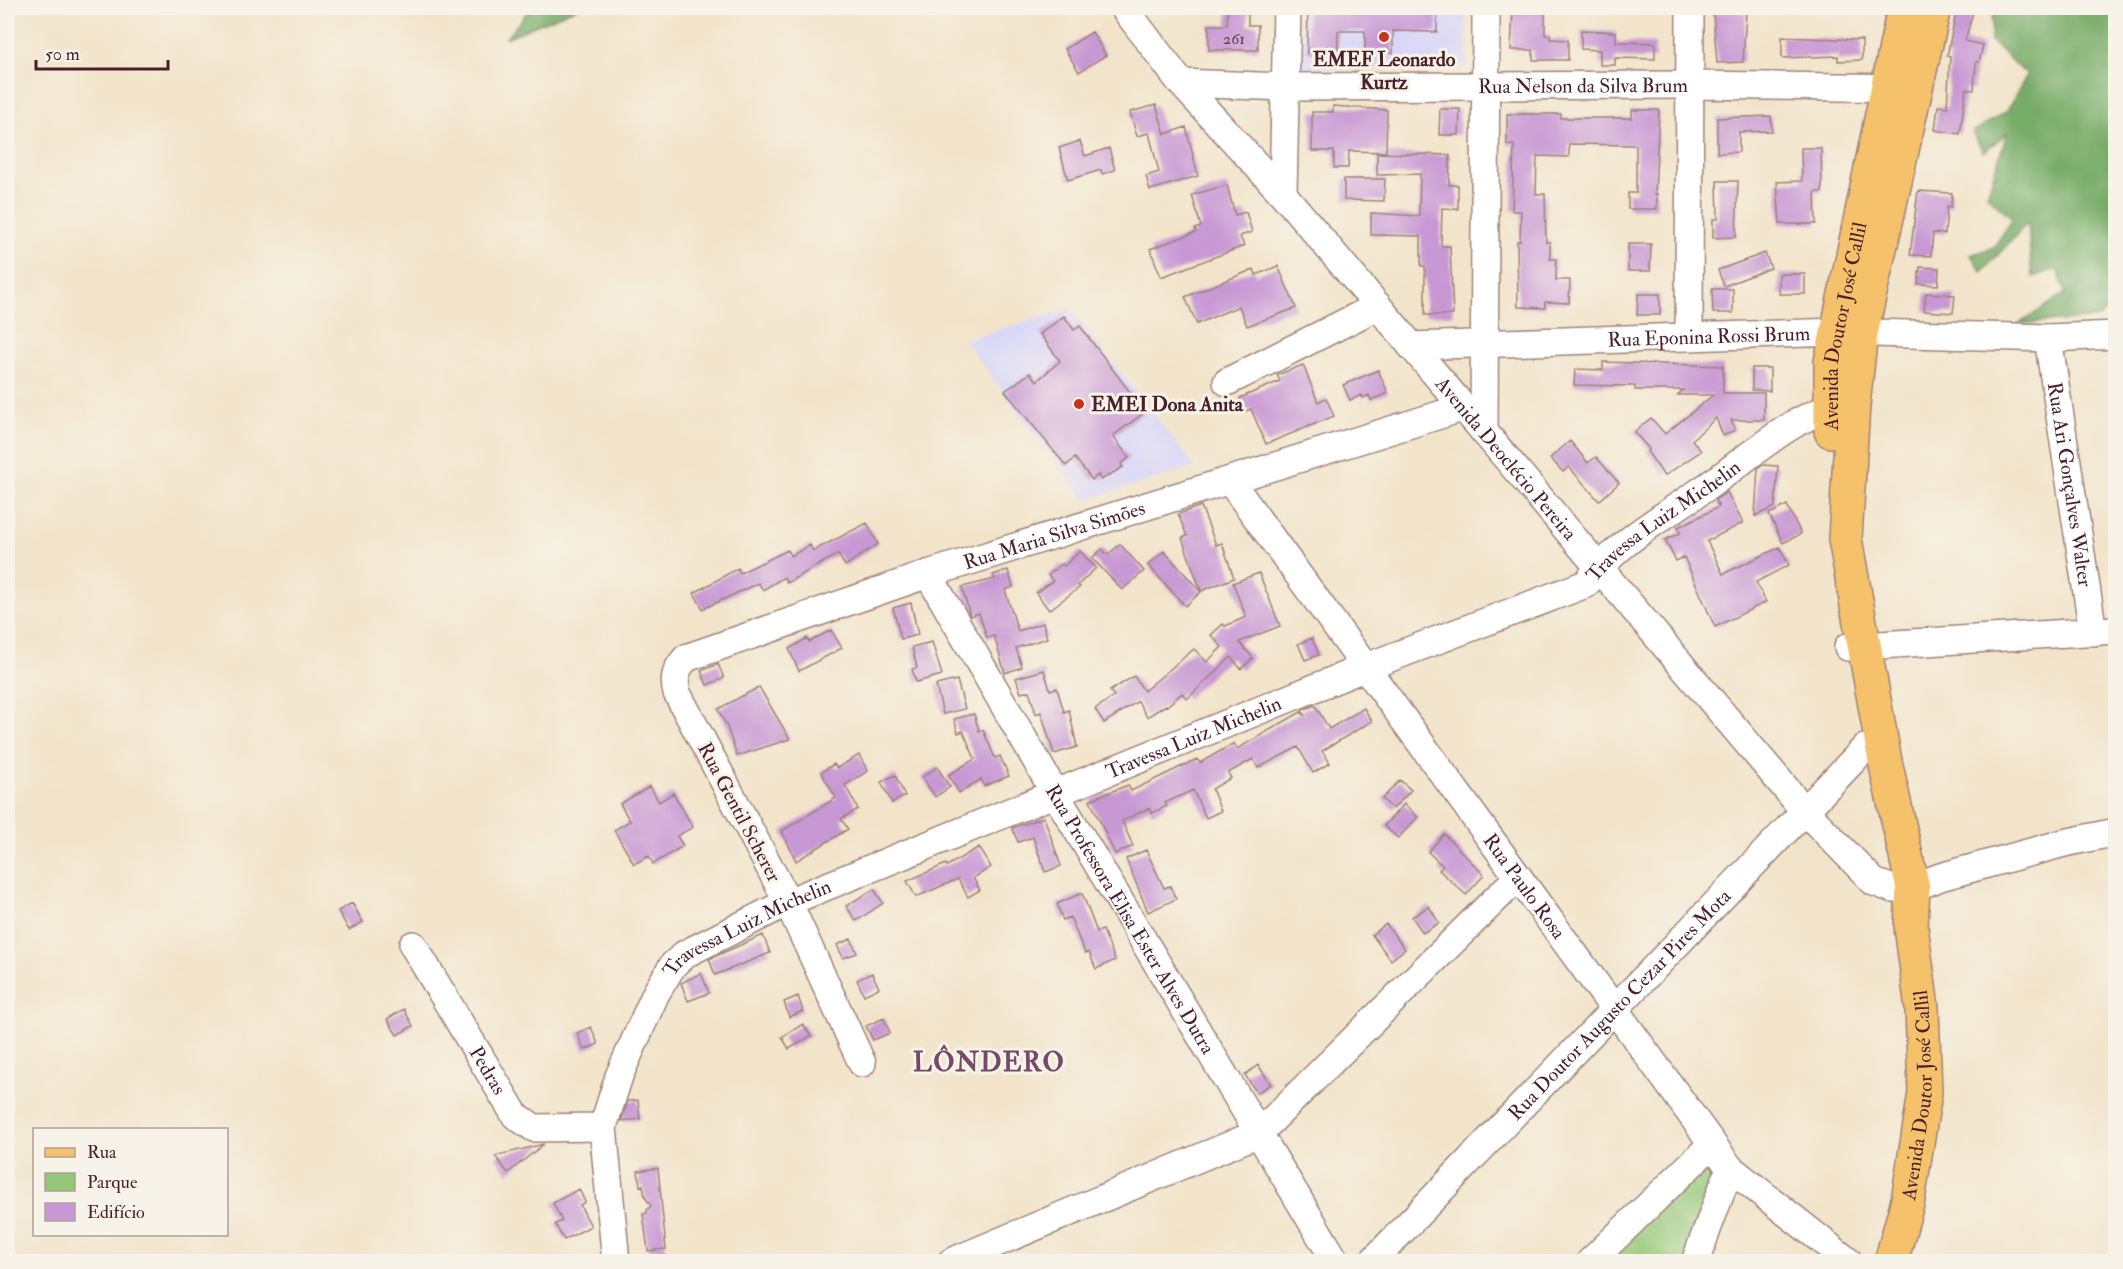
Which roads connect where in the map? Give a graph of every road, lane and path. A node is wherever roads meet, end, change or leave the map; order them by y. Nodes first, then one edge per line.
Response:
1 (1125, 8) edge
2 (1287, 8) edge
3 (1486, 8) edge
4 (1690, 8) edge
5 (1904, 8) edge
6 (1934, 8) edge
7 (1181, 83) junction
8 (1689, 85) junction
9 (1287, 87) junction
10 (1485, 88) junction
11 (1901, 88) junction
12 (1283, 194) junction
13 (1378, 306) junction
14 (1849, 332) junction
15 (2115, 334) edge
16 (1689, 336) junction
17 (2048, 338) junction
18 (1485, 341) junction
19 (1411, 346) junction
20 (1227, 382) dead end
21 (1842, 405) junction
22 (1462, 408) junction
23 (1484, 432) junction
24 (1230, 481) junction
25 (1597, 569) junction
26 (928, 574) junction
27 (2104, 631) edge
28 (1857, 646) junction
29 (1366, 667) junction
30 (677, 693) joint
31 (1865, 748) junction
32 (1054, 793) junction
33 (1804, 810) junction
34 (2115, 832) edge
35 (1518, 877) junction
36 (1903, 888) junction
37 (788, 902) junction
38 (413, 945) dead end
39 (1614, 1012) junction
40 (862, 1063) dead end
41 (603, 1127) junction
42 (1259, 1133) junction
43 (1712, 1144) junction
44 (1730, 1168) junction
45 (616, 1262) edge
46 (951, 1262) edge
47 (1335, 1262) edge
48 (1372, 1262) edge
49 (1590, 1262) edge
50 (1695, 1262) edge
51 (1849, 1262) edge
52 (1891, 1262) edge

1 - 7 street, Avenida Deoclécio Pereira
2 - 9 street
3 - 10 street
4 - 8 street
5 - 11 main road, Avenida Doutor José Callil
6 - 11 main road, Avenida Doutor José Callil
7 - 9 street, Rua Nelson da Silva Brum
7 - 12 street, Avenida Deoclécio Pereira
8 - 10 street, Rua Nelson da Silva Brum
8 - 11 street, Rua Nelson da Silva Brum
8 - 16 street
9 - 10 street, Rua Nelson da Silva Brum
9 - 12 street
10 - 18 street
11 - 14 main road, Avenida Doutor José Callil
12 - 13 street, Avenida Deoclécio Pereira
13 - 19 street, Avenida Deoclécio Pereira
13 - 20 street
14 - 16 street, Rua Eponina Rossi Brum
14 - 17 street, Rua Eponina Rossi Brum
14 - 21 main road, Avenida Doutor José Callil
15 - 17 street, Rua Eponina Rossi Brum
16 - 18 street, Rua Eponina Rossi Brum
17 - 27 street, Rua Ari Gonçalves Walter
18 - 19 street, Rua Eponina Rossi Brum
18 - 23 street
19 - 22 street, Avenida Deoclécio Pereira
21 - 25 street, Travessa Luiz Michelin
21 - 28 main road, Avenida Doutor José Callil
22 - 23 street, Avenida Deoclécio Pereira
22 - 24 street, Rua Maria Silva Simões
23 - 25 street, Avenida Deoclécio Pereira
24 - 26 street, Rua Maria Silva Simões
24 - 29 street, Rua Paulo Rosa
25 - 29 street, Travessa Luiz Michelin
25 - 33 street, Avenida Deoclécio Pereira
26 - 30 street, Rua Maria Silva Simões
26 - 32 street, Rua Professora Elisa Ester Alves Dutra
27 - 28 street
28 - 31 main road, Avenida Doutor José Callil
28 - 36 main road, Avenida Doutor José Callil
29 - 32 street, Travessa Luiz Michelin
29 - 35 street, Rua Paulo Rosa
30 - 37 street, Rua Gentil Scherer
31 - 33 street, Rua Doutor Augusto Cezar Pires Mota
31 - 36 main road, Avenida Doutor José Callil
32 - 37 street, Travessa Luiz Michelin
32 - 42 street, Rua Professora Elisa Ester Alves Dutra
33 - 36 street, Avenida Deoclécio Pereira
33 - 39 street, Rua Doutor Augusto Cezar Pires Mota
34 - 36 street
35 - 39 street, Rua Paulo Rosa
35 - 42 street
36 - 52 main road, Avenida Doutor José Callil
37 - 40 street, Rua Gentil Scherer
37 - 41 street, Travessa Luiz Michelin
38 - 41 street, Pedras
39 - 43 street, Rua Paulo Rosa
39 - 48 street, Rua Doutor Augusto Cezar Pires Mota
41 - 45 street
42 - 46 street
42 - 47 street, Rua Professora Elisa Ester Alves Dutra
43 - 44 street, Rua Paulo Rosa
43 - 49 street
44 - 50 street
44 - 51 street, Rua Paulo Rosa

